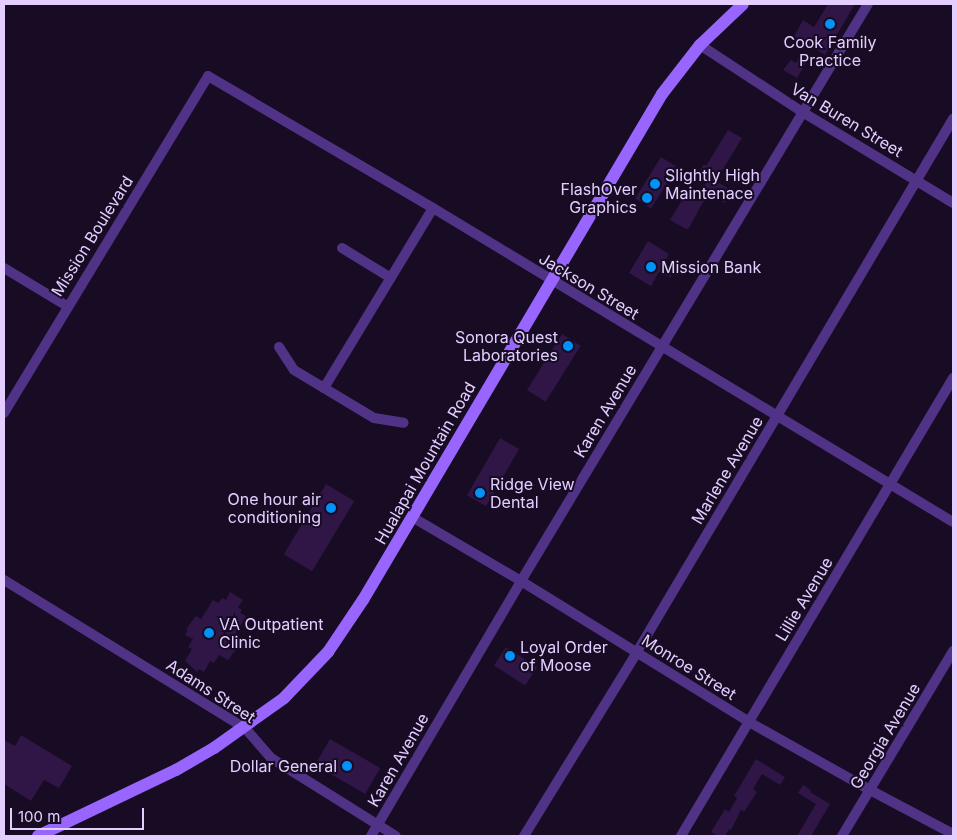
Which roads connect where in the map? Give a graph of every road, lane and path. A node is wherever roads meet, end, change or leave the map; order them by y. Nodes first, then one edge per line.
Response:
1 (743, 4) edge
2 (868, 4) edge
3 (700, 45) junction
4 (208, 76) joint
5 (804, 113) junction
6 (953, 119) edge
7 (916, 181) junction
8 (953, 203) edge
9 (433, 208) junction
10 (342, 248) dead end
11 (4, 268) edge
12 (391, 278) junction
13 (551, 280) junction
14 (67, 306) junction
15 (279, 347) dead end
16 (662, 347) junction
17 (953, 378) edge
18 (324, 388) junction
19 (4, 413) edge
20 (776, 416) junction
21 (404, 423) dead end
22 (890, 484) junction
23 (412, 517) junction
24 (953, 522) edge
25 (4, 580) edge
26 (521, 581) junction
27 (953, 651) edge
28 (637, 652) junction
29 (749, 722) junction
30 (245, 728) junction
31 (870, 790) junction
32 (378, 825) junction
33 (953, 834) edge
34 (38, 836) edge
35 (371, 836) edge
36 (396, 836) edge
37 (524, 836) edge
38 (681, 836) edge
39 (842, 836) edge

1 - 3 main road, Hualapai Mountain Road
2 - 5 street, Karen Avenue
3 - 5 street, Van Buren Street
3 - 13 main road, Hualapai Mountain Road
4 - 9 street, Jackson Street
4 - 14 street, Mission Boulevard
5 - 7 street, Van Buren Street
5 - 16 street, Karen Avenue
6 - 7 street, Marlene Avenue
7 - 8 street, Van Buren Street
7 - 20 street, Marlene Avenue
9 - 12 street
9 - 13 street, Jackson Street
10 - 12 street
11 - 14 street
12 - 18 street
13 - 16 street, Jackson Street
13 - 23 main road, Hualapai Mountain Road
14 - 19 street, Mission Boulevard
15 - 18 street
16 - 20 street, Jackson Street
16 - 26 street, Karen Avenue
17 - 22 street, Lillie Avenue
18 - 21 street
20 - 22 street, Jackson Street
20 - 28 street, Marlene Avenue
22 - 24 street, Jackson Street
22 - 29 street, Lillie Avenue
23 - 26 street, Monroe Street
23 - 30 main road, Hualapai Mountain Road
25 - 30 street, Adams Street
26 - 28 street, Monroe Street
26 - 32 street, Karen Avenue
27 - 31 street, Georgia Avenue
28 - 29 street, Monroe Street
28 - 37 street, Marlene Avenue
29 - 31 street, Monroe Street
29 - 38 street, Lillie Avenue
30 - 32 street, Adams Street
30 - 34 main road, Hualapai Mountain Road
31 - 33 street, Monroe Street
31 - 39 street, Georgia Avenue
32 - 35 street, Karen Avenue
32 - 36 street, Adams Street

